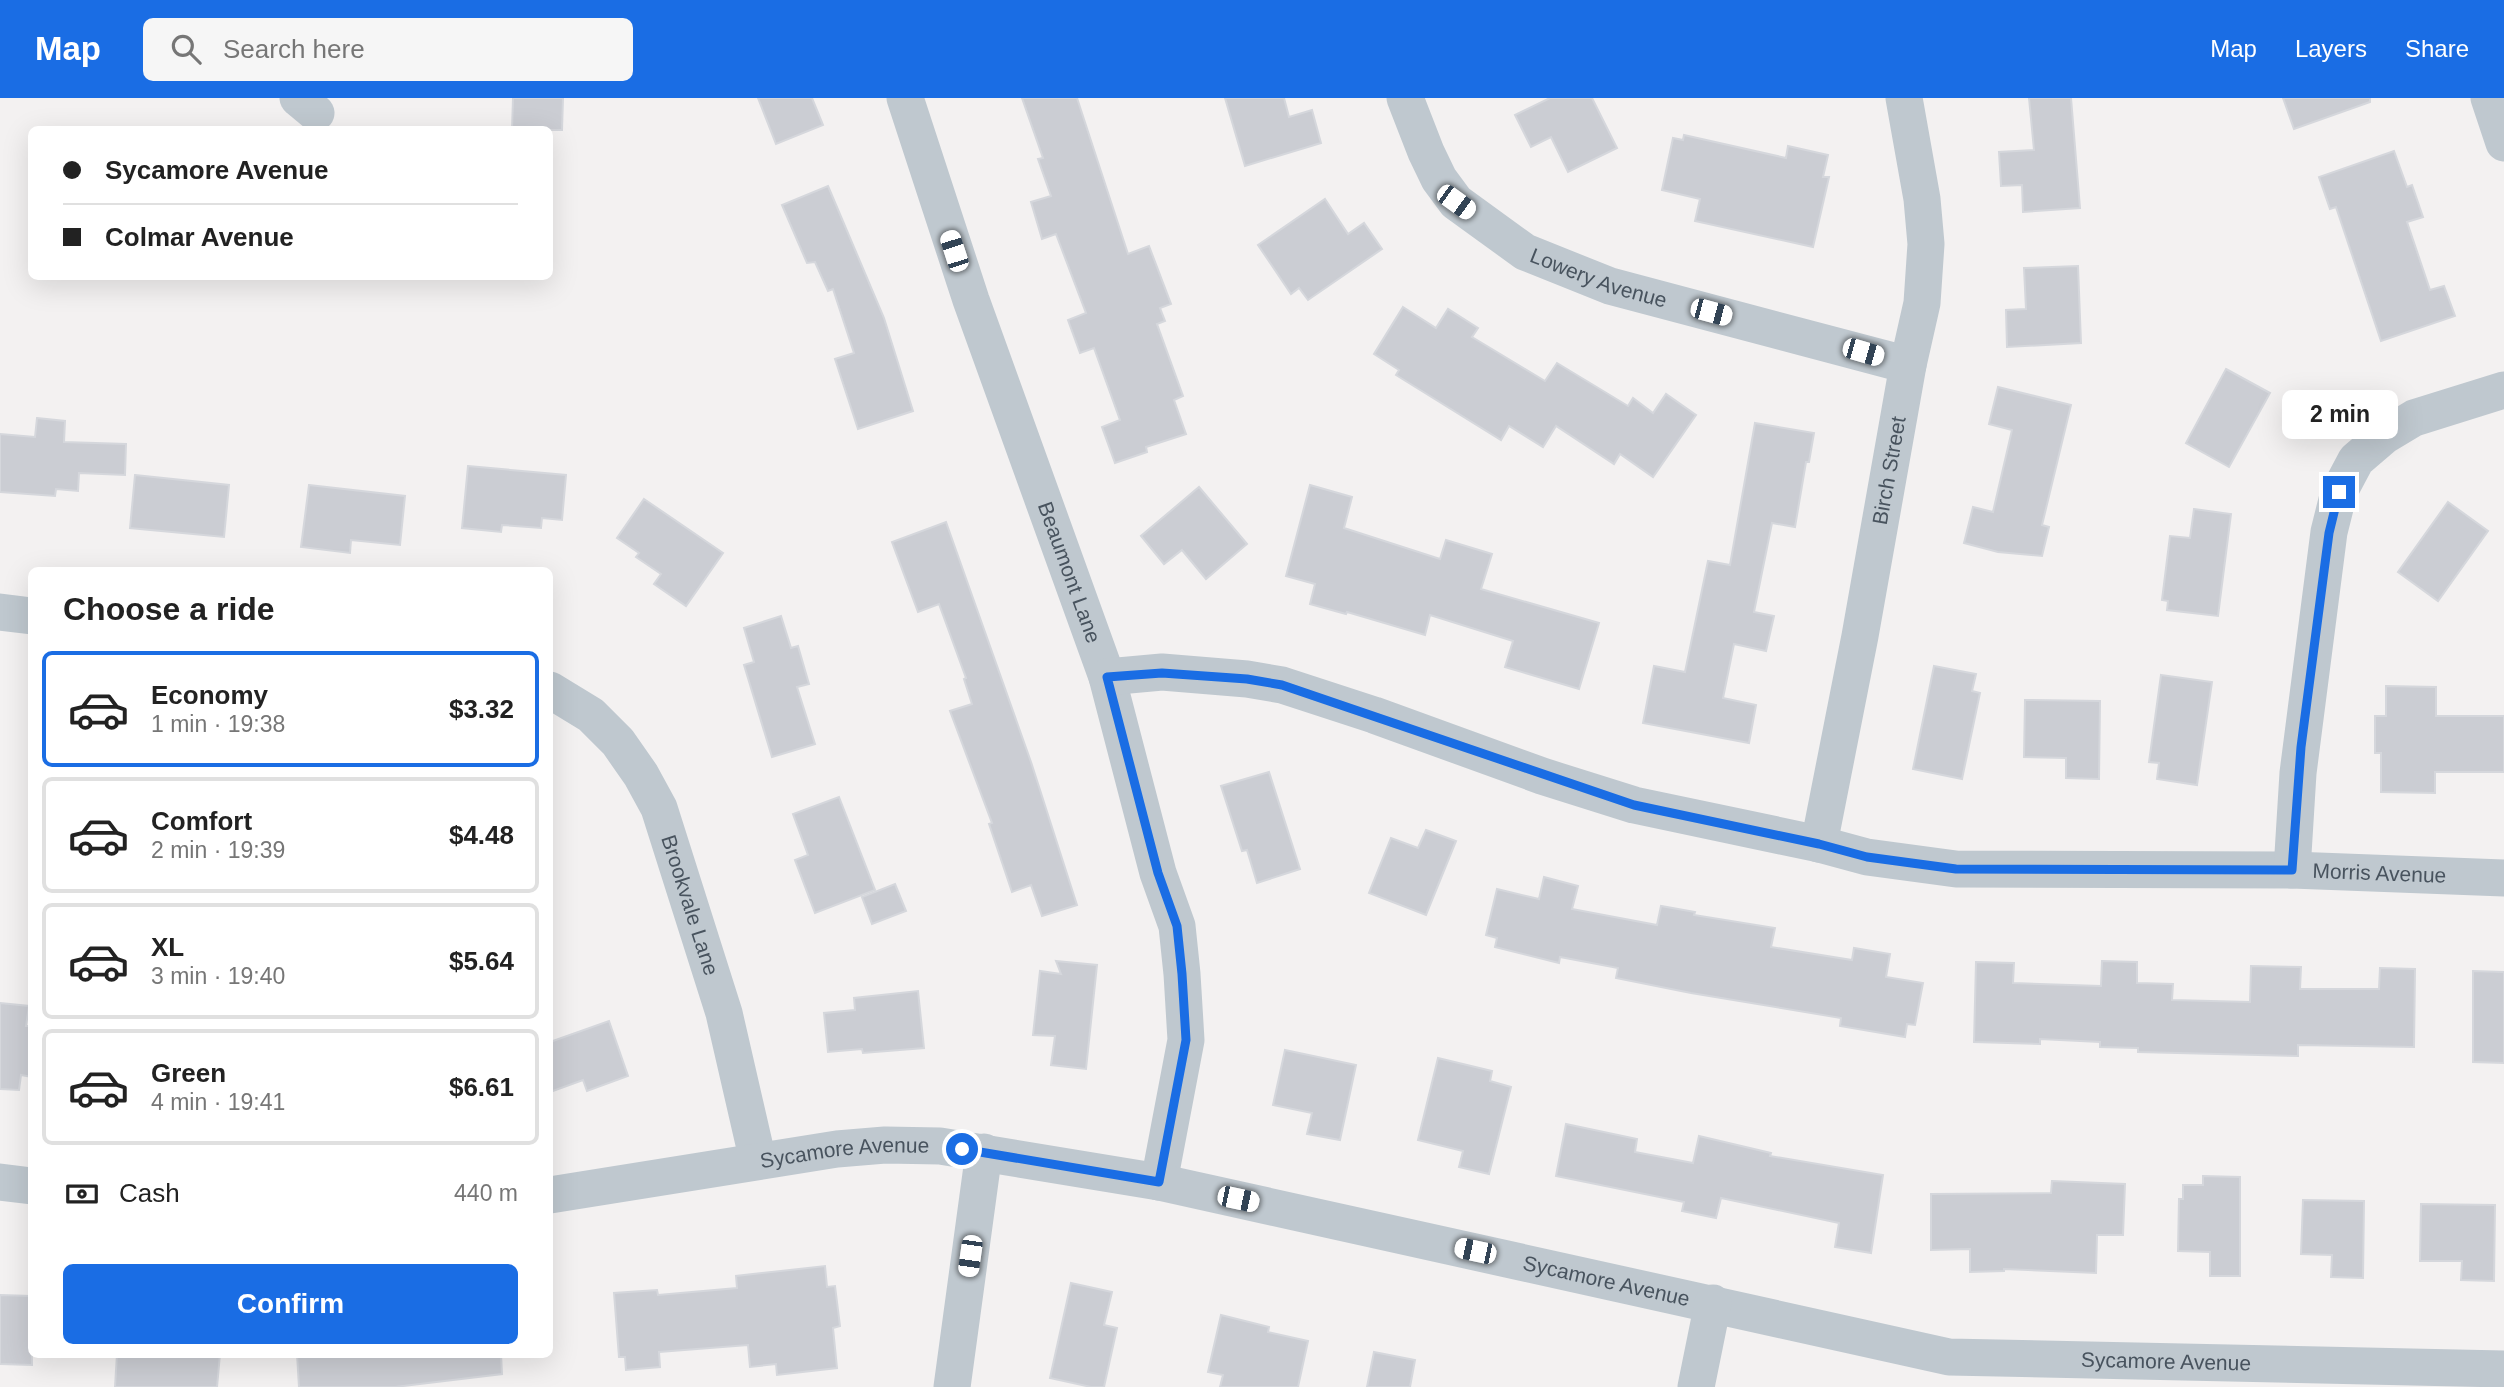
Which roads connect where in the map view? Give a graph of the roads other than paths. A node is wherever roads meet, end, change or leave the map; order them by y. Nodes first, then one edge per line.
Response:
1 (905, 98) edge
2 (1405, 98) edge
3 (1904, 98) edge
4 (2489, 98) edge
5 (2504, 143) edge
6 (1908, 365) junction
7 (2504, 390) edge
8 (0, 612) edge
9 (28, 615) edge
10 (1107, 677) junction
11 (553, 692) edge
12 (1819, 844) junction
13 (2292, 870) junction
14 (2504, 878) edge
15 (984, 1152) junction
16 (758, 1161) junction
17 (0, 1182) edge
18 (1159, 1182) junction
19 (28, 1186) edge
20 (553, 1195) edge
21 (1713, 1303) junction
22 (2504, 1369) edge
23 (2166, 1374) edge
24 (952, 1387) edge
25 (1696, 1387) edge

1 - 10 street, Beaumont Lane
2 - 6 street, Lowery Avenue
3 - 6 street, Birch Street
4 - 5 street
6 - 12 street, Birch Street
7 - 13 street
8 - 9 street
10 - 12 street, Morris Avenue
10 - 18 street, Beaumont Lane
11 - 16 street, Brookvale Lane
12 - 13 street, Morris Avenue
13 - 14 street, Morris Avenue
15 - 16 street, Sycamore Avenue
15 - 18 street, Sycamore Avenue
15 - 24 street
16 - 20 street, Sycamore Avenue
17 - 19 street
18 - 21 street, Sycamore Avenue
21 - 23 street, Sycamore Avenue
21 - 25 street
22 - 23 street, Sycamore Avenue

